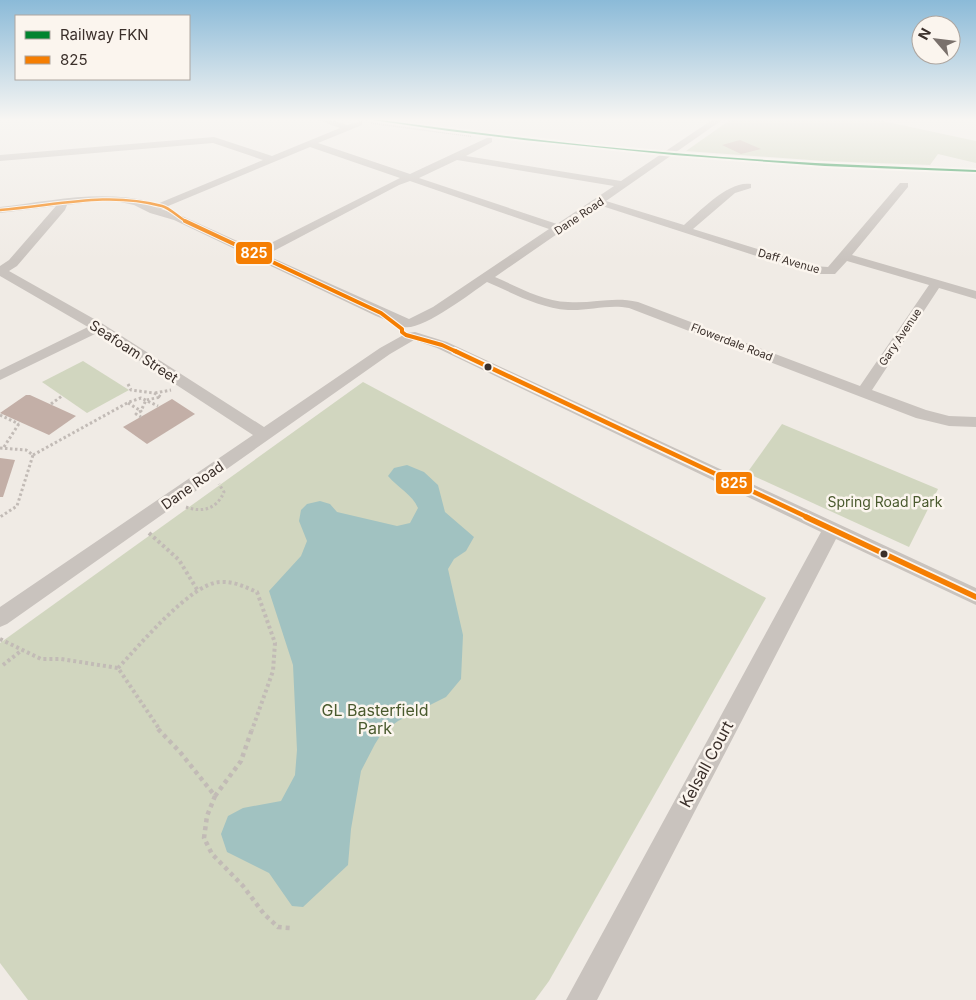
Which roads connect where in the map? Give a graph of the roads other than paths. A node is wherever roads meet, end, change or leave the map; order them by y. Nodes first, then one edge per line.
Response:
1 (258, 167) edge
2 (377, 167) edge
3 (435, 167) edge
4 (515, 167) edge
5 (651, 167) edge
6 (410, 178) junction
7 (624, 185) junction
8 (904, 185) dead end
9 (747, 186) dead end
10 (62, 202) junction
11 (599, 202) junction
12 (161, 209) junction
13 (0, 210) edge
14 (558, 229) junction
15 (685, 230) junction
16 (257, 255) junction
17 (844, 257) junction
18 (0, 272) edge
19 (487, 278) junction
20 (936, 283) junction
21 (976, 295) edge
22 (98, 327) junction
23 (412, 330) junction
24 (0, 376) edge
25 (864, 391) junction
26 (976, 422) edge
27 (264, 435) junction
28 (832, 529) junction
29 (976, 597) edge
30 (0, 618) edge
31 (581, 1000) edge

1 - 12 street
2 - 6 street
3 - 6 street
4 - 7 street
5 - 7 street, Dane Road
6 - 14 street
6 - 16 street
7 - 11 street, Dane Road
8 - 17 street, Daff Avenue
9 - 15 street
10 - 12 street
10 - 13 street
10 - 18 street
11 - 14 street, Dane Road
11 - 15 street, Daff Avenue
12 - 16 street
14 - 19 street, Dane Road
15 - 17 street, Daff Avenue
16 - 23 street
17 - 20 street
18 - 22 street, Seafoam Street
19 - 23 street, Dane Road
19 - 25 street, Flowerdale Road
20 - 21 street
20 - 25 street, Gary Avenue
22 - 24 street
22 - 27 street, Seafoam Street
23 - 27 street, Dane Road
23 - 28 street
25 - 26 street, Flowerdale Road
27 - 30 street, Dane Road
28 - 29 street
28 - 31 street, Kelsall Court

